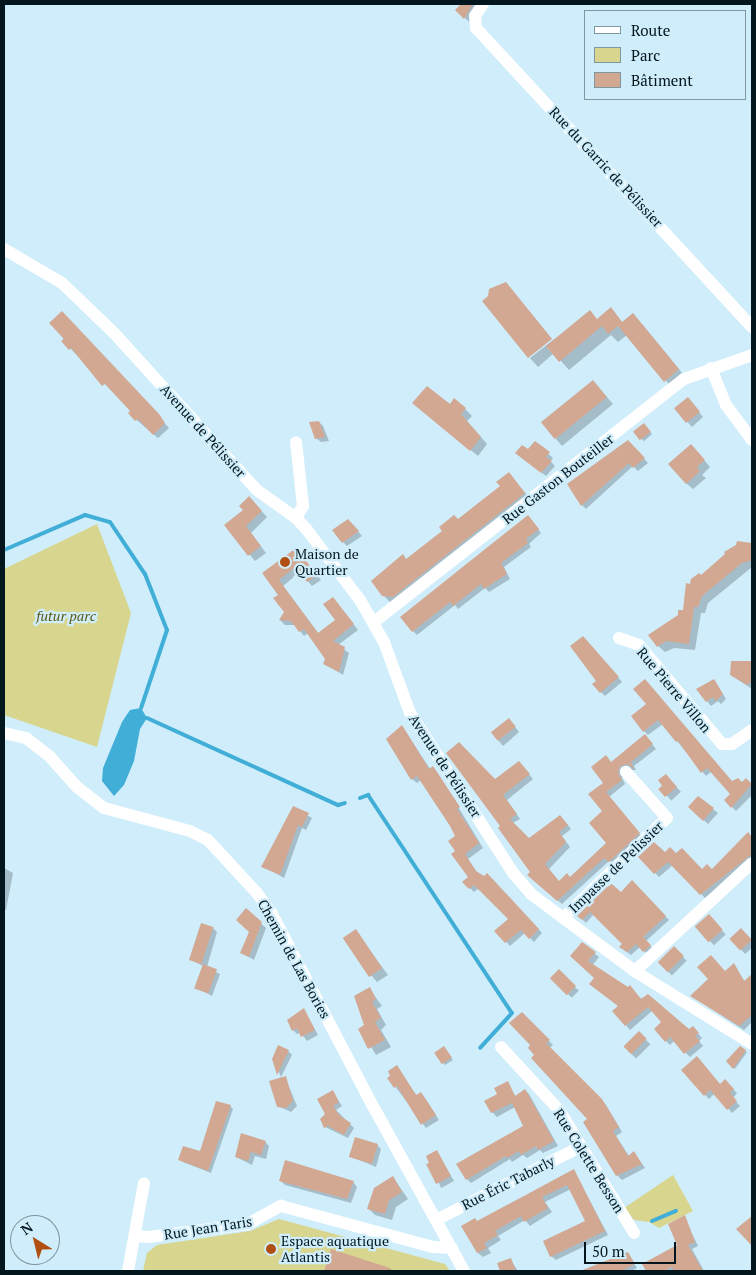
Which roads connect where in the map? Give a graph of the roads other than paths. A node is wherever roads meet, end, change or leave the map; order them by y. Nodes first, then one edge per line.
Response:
1 (483, 4) edge
2 (4, 249) edge
3 (752, 327) edge
4 (752, 355) edge
5 (711, 368) junction
6 (752, 440) edge
7 (296, 442) dead end
8 (296, 518) junction
9 (374, 622) junction
10 (619, 638) dead end
11 (752, 730) edge
12 (4, 733) edge
13 (626, 772) dead end
14 (752, 863) edge
15 (563, 918) junction
16 (635, 971) junction
17 (752, 1044) edge
18 (501, 1047) dead end
19 (580, 1147) junction
20 (144, 1183) dead end
21 (436, 1220) junction
22 (634, 1233) dead end
23 (136, 1236) junction
24 (452, 1248) junction
25 (128, 1271) edge
26 (464, 1271) edge

1 - 3 street, Rue du Garric de Pélissier
2 - 8 street, Avenue de Pélissier
4 - 5 street, Rue Gaston Bouteiller
5 - 6 street
5 - 9 street, Rue Gaston Bouteiller
7 - 8 street
8 - 9 street, Avenue de Pélissier
9 - 15 street, Avenue de Pélissier
10 - 11 street, Rue Pierre Villon
12 - 21 street, Chemin de Las Bories
13 - 15 street, Impasse de Pelissier
14 - 16 street
15 - 16 street, Avenue de Pélissier
16 - 17 street, Avenue de Pélissier
18 - 19 street, Rue Colette Besson
19 - 21 street, Rue Éric Tabarly
19 - 22 street, Rue Colette Besson
20 - 23 street
21 - 24 street, Chemin de Las Bories
23 - 24 street, Rue Jean Taris
23 - 25 street
24 - 26 street, Chemin de Las Bories

